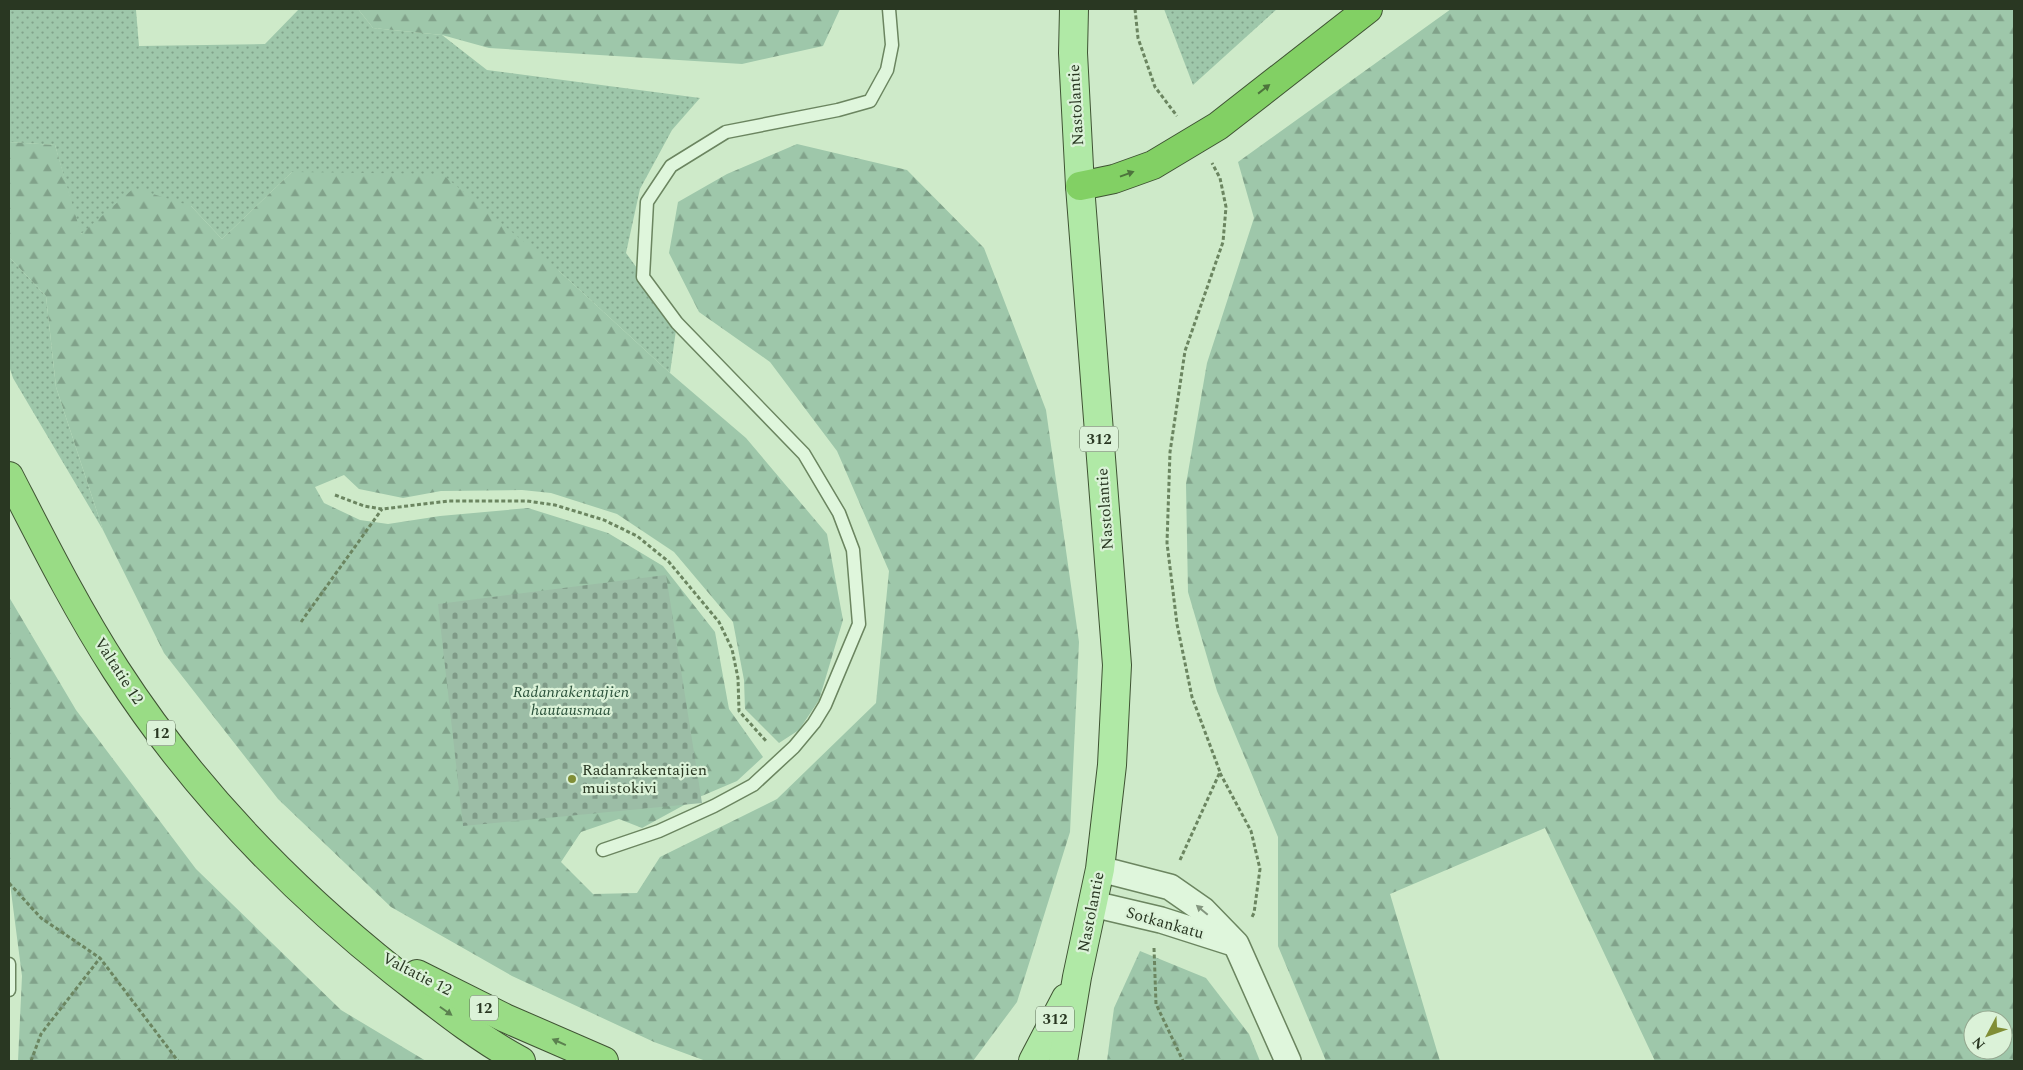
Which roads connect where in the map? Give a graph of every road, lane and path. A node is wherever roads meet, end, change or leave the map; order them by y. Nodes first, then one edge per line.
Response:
1 (889, 9) edge
2 (1074, 9) edge
3 (1135, 9) edge
4 (1368, 9) edge
5 (1181, 122) dead end
6 (1211, 162) dead end
7 (1080, 186) junction
8 (9, 476) edge
9 (335, 496) dead end
10 (382, 509) junction
11 (301, 622) dead end
12 (782, 758) junction
13 (1220, 772) junction
14 (604, 850) dead end
15 (1100, 869) junction
16 (9, 883) edge
17 (1170, 887) junction
18 (1093, 904) junction
19 (1161, 920) junction
20 (1236, 944) junction
21 (366, 949) junction
22 (100, 958) junction
23 (9, 964) edge
24 (1077, 977) junction
25 (9, 990) edge
26 (31, 1061) edge
27 (178, 1061) edge
28 (520, 1061) edge
29 (604, 1061) edge
30 (1034, 1061) edge
31 (1063, 1061) edge
32 (1183, 1061) edge
33 (1288, 1061) edge

1 - 12 lane
2 - 7 main road, Nastolantie / 312
3 - 5 path
7 -> 4 highway
6 - 13 path
7 - 15 main road, Nastolantie / 312
8 - 21 highway, Valtatie 12 / 12
9 - 10 path
10 - 11 path
10 - 12 path
12 - 14 lane
13 - 17 path
13 - 20 path
15 - 17 street, Sotkankatu
15 - 18 main road, Nastolantie / 312
16 - 22 path
20 -> 17 street, Sotkankatu
18 - 19 street, Sotkankatu
18 - 24 main road, Nastolantie / 312
19 - 20 street, Sotkankatu
19 - 32 path
20 - 33 street, Sotkankatu
21 -> 28 highway, Valtatie 12 / 12
29 -> 21 highway, Valtatie 12 / 12
22 - 26 path
22 - 27 path
23 - 25 lane
24 - 30 main road, Nastolantie / 312
24 - 31 main road, Nastolantie / 312

